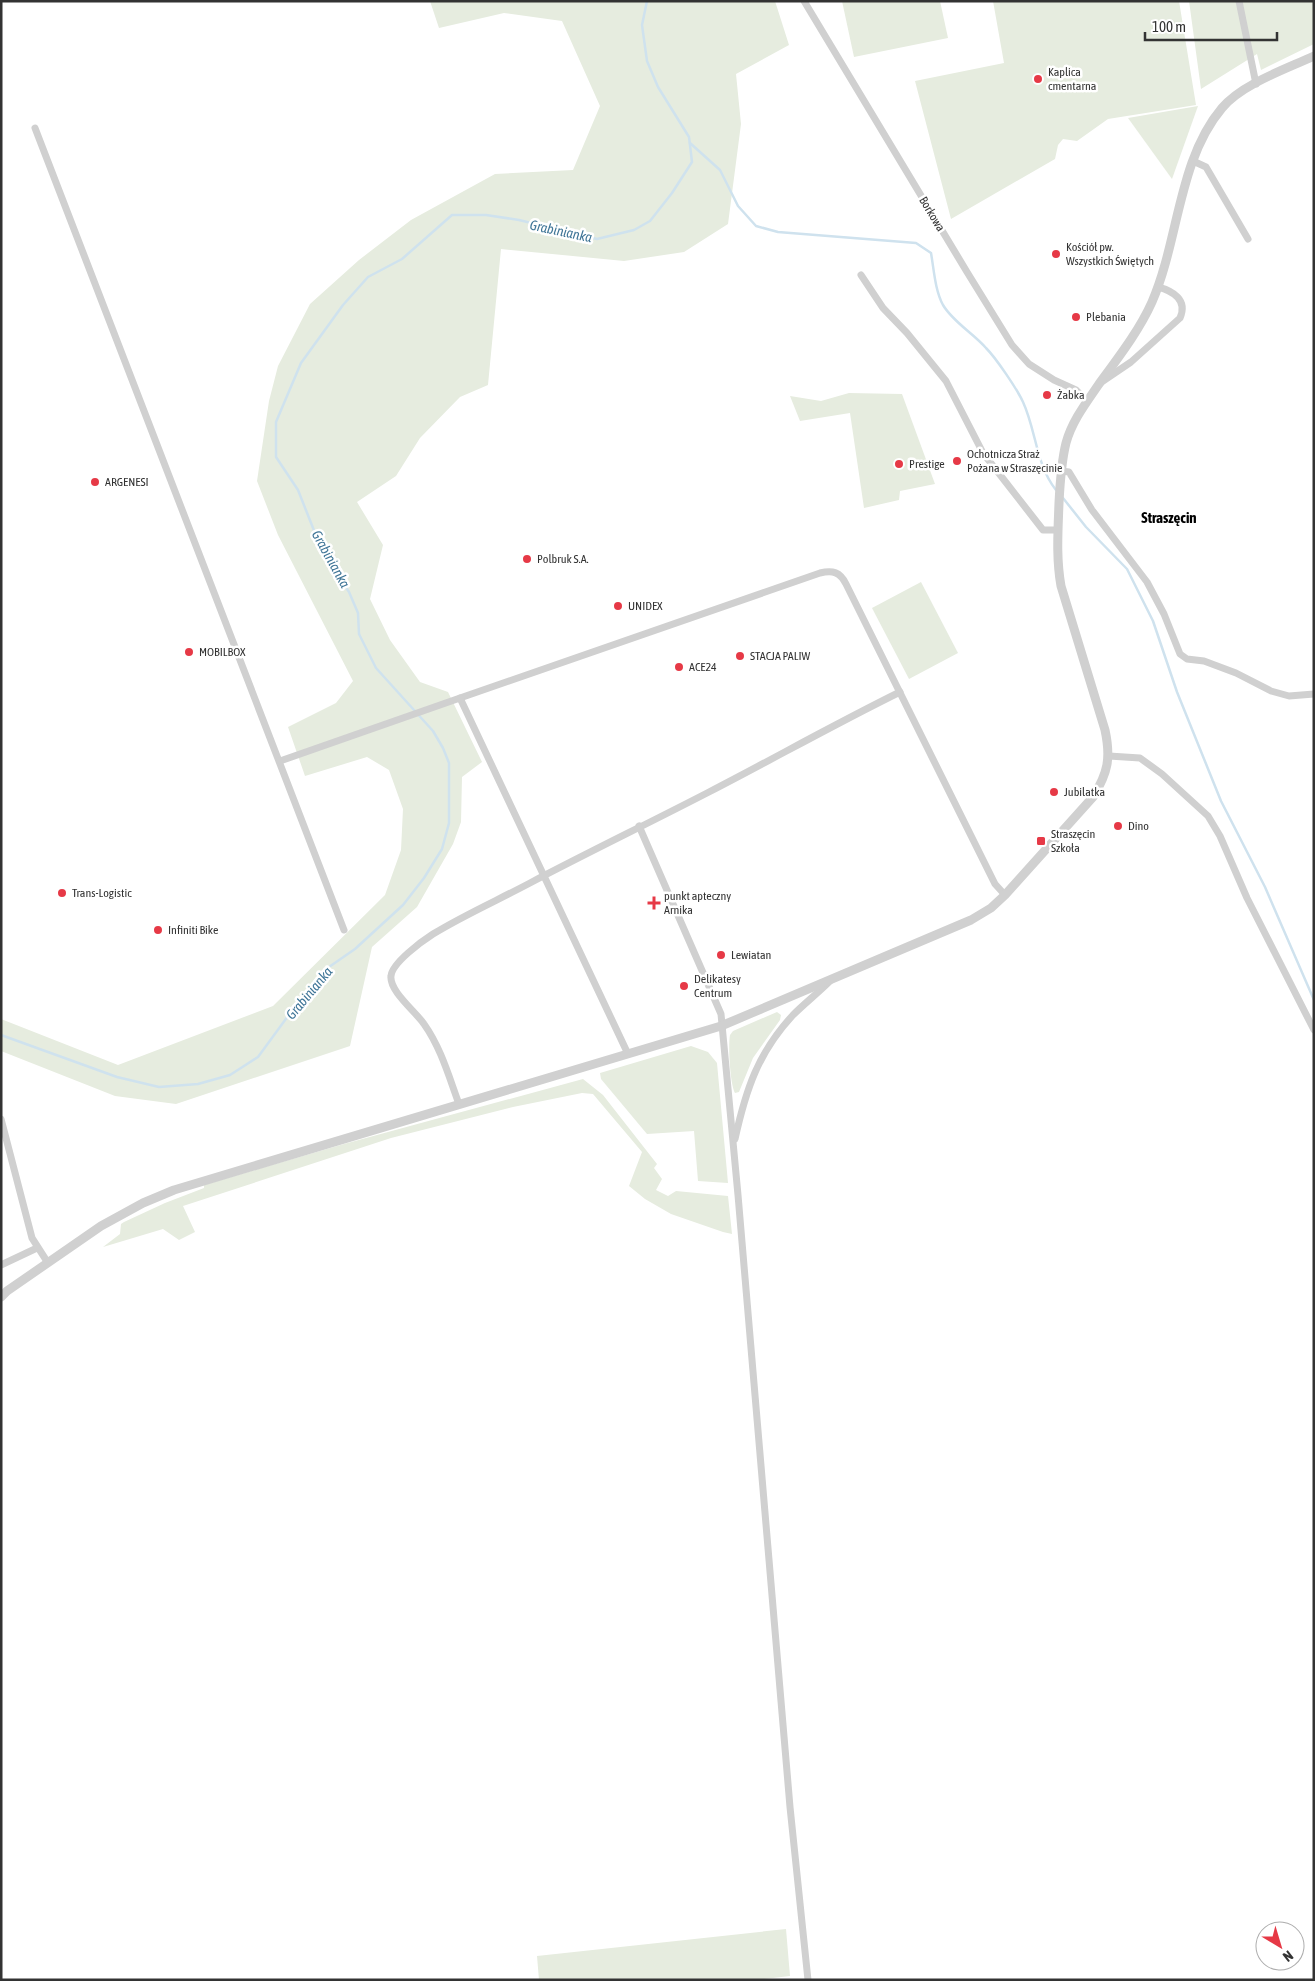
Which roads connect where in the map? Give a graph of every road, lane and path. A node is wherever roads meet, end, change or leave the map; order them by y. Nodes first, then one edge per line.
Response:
1 (804, 1) edge
2 (1239, 1) edge
3 (1314, 56) edge
4 (1256, 84) junction
5 (35, 128) dead end
6 (1193, 161) junction
7 (1248, 239) dead end
8 (861, 275) dead end
9 (1158, 287) junction
10 (1100, 383) junction
11 (1087, 401) junction
12 (1061, 471) junction
13 (1058, 527) junction
14 (900, 692) junction
15 (1314, 694) edge
16 (460, 698) junction
17 (1108, 756) junction
18 (280, 761) junction
19 (639, 826) junction
20 (544, 876) junction
21 (1005, 895) junction
22 (344, 930) dead end
23 (831, 980) junction
24 (721, 1026) junction
25 (1314, 1030) edge
26 (628, 1054) junction
27 (459, 1104) junction
28 (1, 1119) edge
29 (733, 1146) junction
30 (37, 1248) junction
31 (48, 1263) junction
32 (1, 1265) edge
33 (3, 1294) edge
34 (808, 1980) edge

1 - 11 street, Borkowa
2 - 4 street
3 - 4 street
4 - 6 street
5 - 18 street
6 - 7 street
6 - 9 street
8 - 13 street
9 - 10 street
9 - 10 street
10 - 11 street
11 - 12 street
12 - 13 street
12 - 15 street
13 - 17 street
14 - 16 street
14 - 19 street
14 - 21 street
16 - 18 street
16 - 20 street
17 - 21 street
17 - 25 street
18 - 22 street
19 - 20 street
19 - 24 street
20 - 26 street
20 - 27 street
21 - 23 street
23 - 24 street
23 - 29 street
24 - 26 street
24 - 29 street
26 - 27 street
27 - 31 street
28 - 30 street
29 - 34 street
30 - 31 street
30 - 32 street
31 - 33 street

